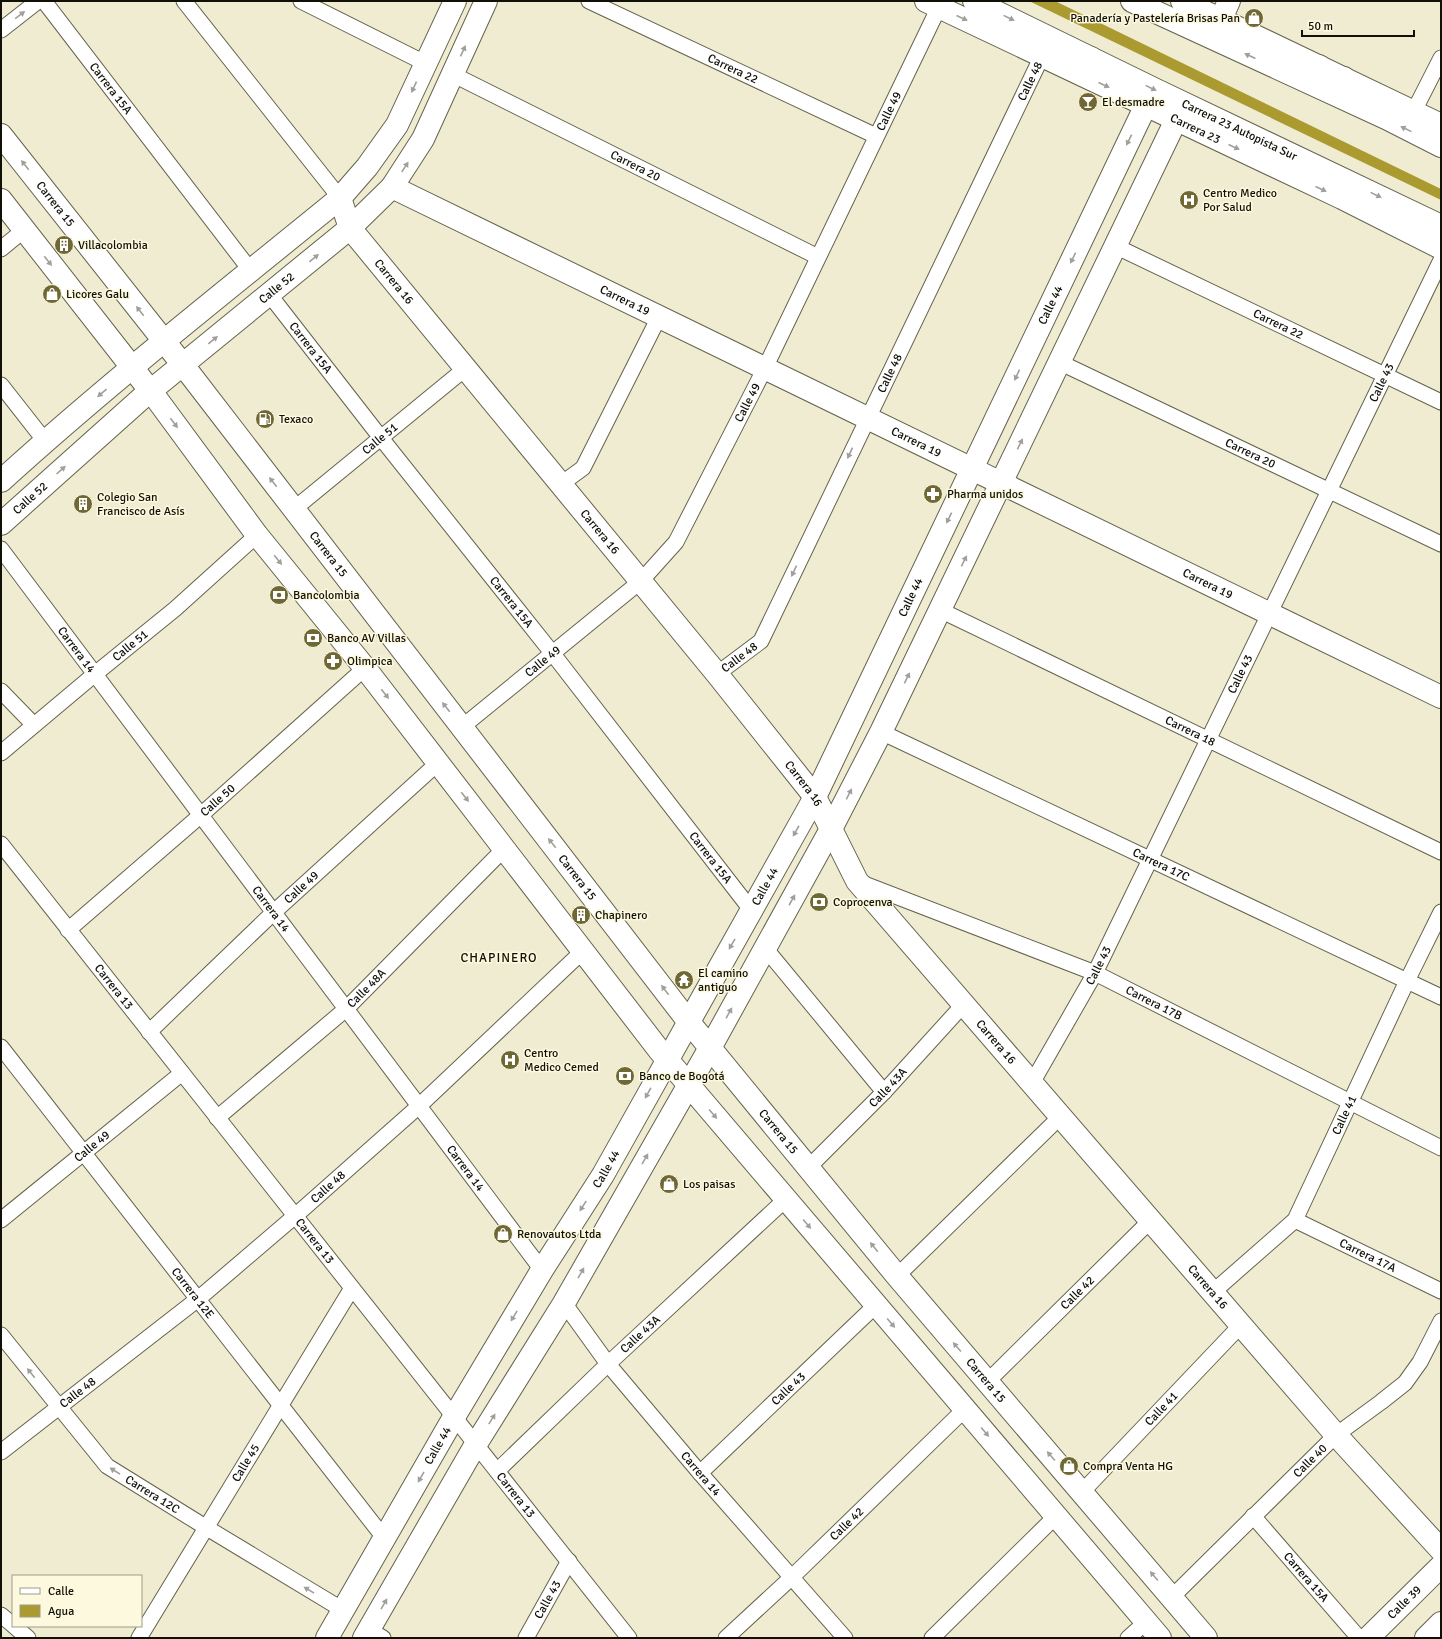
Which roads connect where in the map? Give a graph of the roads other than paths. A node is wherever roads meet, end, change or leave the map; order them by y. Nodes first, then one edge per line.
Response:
1 (38, 1) edge
2 (44, 1) edge
3 (184, 1) edge
4 (301, 1) edge
5 (455, 1) edge
6 (486, 1) edge
7 (589, 1) edge
8 (974, 1) edge
9 (1132, 1) edge
10 (1185, 2) edge
11 (933, 4) edge
12 (1225, 10) edge
13 (1, 30) edge
14 (1042, 56) junction
15 (1441, 58) edge
16 (425, 63) junction
17 (1319, 66) junction
18 (1087, 67) junction
19 (1280, 69) junction
20 (452, 74) junction
21 (1344, 78) junction
22 (1146, 105) junction
23 (1414, 111) junction
24 (1386, 118) junction
25 (1176, 120) junction
26 (1441, 125) edge
27 (1, 135) edge
28 (876, 136) junction
29 (1441, 146) edge
30 (1258, 149) junction
31 (392, 187) junction
32 (340, 198) junction
33 (1, 200) edge
34 (1411, 212) junction
35 (1441, 218) edge
36 (1441, 226) edge
37 (350, 228) junction
38 (24, 230) junction
39 (1115, 246) junction
40 (1441, 248) edge
41 (1, 249) edge
42 (818, 257) junction
43 (1441, 260) edge
44 (251, 271) junction
45 (229, 289) junction
46 (269, 294) junction
47 (247, 312) junction
48 (659, 317) junction
49 (164, 341) junction
50 (1059, 362) junction
51 (182, 365) junction
52 (132, 368) junction
53 (466, 368) junction
54 (765, 368) junction
55 (1385, 375) junction
56 (1, 385) edge
57 (150, 392) junction
58 (1441, 402) edge
59 (867, 418) junction
60 (382, 438) junction
61 (45, 441) junction
62 (972, 469) junction
63 (1, 481) edge
64 (1001, 483) junction
65 (561, 484) junction
66 (1329, 490) junction
67 (294, 509) junction
68 (1, 524) edge
69 (257, 535) junction
70 (1441, 544) edge
71 (1, 548) edge
72 (641, 581) junction
73 (940, 610) junction
74 (1269, 614) junction
75 (553, 654) junction
76 (365, 668) junction
77 (95, 674) junction
78 (718, 674) junction
79 (1, 691) edge
80 (1441, 697) edge
81 (34, 725) junction
82 (462, 727) junction
83 (881, 732) junction
84 (1208, 740) junction
85 (1, 753) edge
86 (438, 762) junction
87 (815, 797) junction
88 (201, 815) junction
89 (831, 829) junction
90 (1, 844) edge
91 (505, 848) junction
92 (1441, 852) edge
93 (1150, 860) junction
94 (857, 881) junction
95 (752, 911) junction
96 (274, 912) junction
97 (1441, 912) edge
98 (68, 930) junction
99 (765, 948) junction
100 (584, 950) junction
101 (1095, 973) junction
102 (1406, 981) junction
103 (1441, 997) edge
104 (964, 1004) junction
105 (346, 1009) junction
106 (688, 1021) junction
107 (149, 1032) junction
108 (1, 1047) edge
109 (710, 1047) junction
110 (667, 1059) junction
111 (182, 1073) junction
112 (1032, 1084) junction
113 (688, 1085) junction
114 (884, 1092) junction
115 (1350, 1102) junction
116 (419, 1106) junction
117 (1060, 1116) junction
118 (218, 1118) junction
119 (1441, 1148) edge
120 (84, 1153) junction
121 (809, 1167) junction
122 (786, 1199) junction
123 (295, 1216) junction
124 (1, 1220) edge
125 (1151, 1220) junction
126 (1295, 1220) junction
127 (542, 1270) junction
128 (897, 1276) junction
129 (352, 1288) junction
130 (1441, 1291) edge
131 (1213, 1292) junction
132 (198, 1299) junction
133 (564, 1303) junction
134 (876, 1305) junction
135 (1441, 1321) edge
136 (1241, 1325) junction
137 (1, 1335) edge
138 (608, 1364) junction
139 (987, 1382) junction
140 (281, 1406) junction
141 (58, 1407) junction
142 (965, 1409) junction
143 (454, 1417) junction
144 (1336, 1435) junction
145 (476, 1444) junction
146 (1, 1452) edge
147 (497, 1471) junction
148 (700, 1473) junction
149 (1082, 1492) junction
150 (1056, 1516) junction
151 (1253, 1516) junction
152 (207, 1528) junction
153 (385, 1539) junction
154 (1441, 1550) edge
155 (569, 1561) junction
156 (1441, 1566) edge
157 (792, 1577) junction
158 (1172, 1597) junction
159 (343, 1610) junction
160 (1, 1615) edge
161 (1146, 1622) junction
162 (1441, 1623) edge
163 (12, 1625) edge
164 (14, 1627) edge
165 (372, 1635) edge
166 (28, 1638) edge
167 (139, 1638) edge
168 (327, 1638) edge
169 (526, 1638) edge
170 (629, 1638) edge
171 (726, 1638) edge
172 (845, 1638) edge
173 (932, 1638) edge
174 (1128, 1638) edge
175 (1160, 1638) edge
176 (1206, 1638) edge
177 (1359, 1638) edge
178 (1368, 1638) edge
179 (1426, 1638) edge

13 -> 1 street
2 - 44 street, Carrera 15A
3 - 32 street, Carrera 16
4 - 16 street
5 - 16 main road
20 -> 6 main road, Calle 52
7 - 28 street, Carrera 22
8 -> 18 main road, Carrera 23 Autopista Sur
19 -> 9 main road
10 - 12 main road
11 -> 14 main road, Carrera 23
11 - 28 street, Calle 49
12 - 17 main road
14 - 18 main road, Carrera 23
14 - 59 street, Calle 48
15 - 23 street
16 -> 32 main road
17 - 19 main road
17 - 21 main road
18 -> 22 main road, Carrera 23
18 -> 30 main road, Carrera 23 Autopista Sur
19 - 24 main road
31 -> 20 main road, Calle 52
20 - 42 street, Carrera 20
21 - 23 main road
21 - 24 main road
22 - 25 main road, Carrera 23
22 -> 62 main road, Calle 44
23 - 26 main road
29 -> 24 main road
25 -> 30 main road, Carrera 23
25 - 39 main road
49 -> 27 main road, Carrera 15
28 - 42 street, Calle 49
30 -> 34 main road, Carrera 23 Autopista Sur
30 -> 40 main road, Carrera 23
31 - 37 main road, Calle 52
31 - 48 main road, Carrera 19
32 - 37 main road, Carrera 16
32 - 44 main road
33 - 38 main road
34 - 35 main road
34 - 36 main road, Carrera 23 Autopista Sur
46 -> 37 main road, Calle 52
37 - 53 main road, Carrera 16
38 - 41 street
38 -> 52 main road
39 - 50 main road
39 - 55 street, Carrera 22
42 - 54 street, Calle 49
43 - 55 street, Calle 43
44 - 45 main road
45 - 47 main road
45 - 49 main road
46 - 47 main road, Calle 52
46 - 60 street, Carrera 15A
51 -> 47 main road, Calle 52
48 - 54 main road, Carrera 19
48 - 65 street
49 - 51 main road, Carrera 15
49 - 52 main road
64 -> 50 main road
50 - 66 street, Carrera 20
51 - 57 main road, Calle 52
67 -> 51 main road, Carrera 15
52 - 57 main road
52 -> 61 main road
53 - 60 street, Calle 51
53 - 65 main road, Carrera 16
54 - 59 main road, Carrera 19
54 - 72 street, Calle 49
55 - 58 street, Carrera 22
55 - 66 street, Calle 43
56 - 61 street
68 -> 57 main road, Calle 52
57 -> 69 main road
59 - 62 main road, Carrera 19
59 -> 78 street, Calle 48
60 - 67 street, Calle 51
60 - 75 street, Carrera 15A
61 - 63 main road
62 - 64 main road, Carrera 19
62 -> 87 main road, Calle 44
73 -> 64 main road
64 - 74 main road, Carrera 19
65 - 72 main road, Carrera 16
66 - 70 street, Carrera 20
66 - 74 street, Calle 43
82 -> 67 main road, Carrera 15
69 -> 76 main road
69 - 77 street, Calle 51
71 - 77 street, Carrera 14
72 - 75 street, Calle 49
72 - 78 main road, Carrera 16
83 -> 73 main road
73 - 84 street, Carrera 18
74 - 80 main road, Carrera 19
74 - 84 street, Calle 43
75 - 82 street, Calle 49
75 - 95 street, Carrera 15A
76 -> 86 main road
76 - 88 street, Calle 50
77 - 81 street, Calle 51
77 - 88 street, Carrera 14
78 - 87 main road, Carrera 16
79 - 81 street
81 - 85 street, Calle 51
106 -> 82 main road, Carrera 15
89 -> 83 main road
83 - 93 street, Carrera 17C
84 - 92 street, Carrera 18
84 - 93 street, Calle 43
86 -> 91 main road
86 - 96 street, Calle 49
87 - 89 main road, Carrera 16
87 -> 95 main road, Calle 44
88 - 96 street, Carrera 14
88 - 98 street, Calle 50
89 - 94 main road, Carrera 16
99 -> 89 main road
90 - 98 street, Carrera 13
91 - 100 main road
91 - 105 street, Calle 48A
93 - 101 street, Calle 43
93 - 102 street, Carrera 17C
94 - 101 street, Carrera 17B
94 - 104 main road, Carrera 16
95 -> 106 main road, Calle 44
96 - 105 street, Carrera 14
96 - 107 street, Calle 49
97 - 102 street, Calle 41
98 - 107 street, Carrera 13
109 -> 99 main road
99 - 114 street
100 - 110 main road
100 - 116 street, Calle 48
101 - 112 street, Calle 43
101 - 115 street, Carrera 17B
102 - 103 street, Carrera 17C
102 - 115 street, Calle 41
104 - 112 main road, Carrera 16
104 - 114 street, Calle 43A
105 - 116 street, Carrera 14
105 - 118 street, Calle 48A
106 - 109 main road, Carrera 15
106 - 110 main road, Calle 44
107 - 111 street, Carrera 13
108 - 120 street, Carrera 12E
109 - 113 main road
109 - 121 main road, Carrera 15
110 - 113 main road
110 -> 127 main road, Calle 44
111 - 118 street, Carrera 13
111 - 120 street, Calle 49
112 - 117 main road, Carrera 16
113 -> 122 main road
133 -> 113 main road
114 - 121 street, Calle 43A
115 - 119 street, Carrera 17B
115 - 126 street, Calle 41
116 - 123 street, Calle 48
116 - 127 street, Carrera 14
117 - 125 main road, Carrera 16
117 - 128 street
118 - 123 street, Carrera 13
120 - 124 street, Calle 49
120 - 132 street, Carrera 12E
128 -> 121 main road, Carrera 15
122 -> 134 main road
122 - 138 street, Calle 43A
123 - 129 street, Carrera 13
123 - 132 street, Calle 48
125 - 131 main road, Carrera 16
125 - 139 street, Calle 42
126 - 130 street, Carrera 17A
126 - 131 street, Calle 41
127 -> 143 main road, Calle 44
139 -> 128 main road, Carrera 15
129 - 140 street, Calle 45
129 - 143 street, Carrera 13
131 - 136 main road, Carrera 16
132 - 140 street, Carrera 12E
132 - 141 street, Calle 48
133 - 138 street, Carrera 14
145 -> 133 main road
134 -> 142 main road
134 - 148 street, Calle 43
135 - 144 street, Calle 40
136 - 144 main road, Carrera 16
136 - 149 street, Calle 41
141 -> 137 street, Carrera 12C
138 - 147 street, Calle 43A
138 - 148 street, Carrera 14
149 -> 139 main road, Carrera 15
140 - 152 street, Calle 45
140 - 153 street, Carrera 12E
141 - 146 street, Calle 48
152 -> 141 street, Carrera 12C
142 -> 150 main road
142 - 157 street, Calle 42
143 - 145 street, Carrera 13
143 -> 153 main road, Calle 44
144 - 151 street, Calle 40
144 - 154 main road, Carrera 16
145 - 147 street, Carrera 13
165 -> 145 main road
147 - 155 street, Carrera 13
148 - 157 street, Carrera 14
158 -> 149 main road, Carrera 15
150 - 161 main road
150 - 173 street
151 - 158 street, Calle 40
151 - 177 street, Carrera 15A
159 -> 152 street, Carrera 12C
152 - 167 street, Calle 45
153 - 159 main road, Calle 44
155 - 169 street, Calle 43
155 - 170 street, Carrera 13
156 - 178 main road, Calle 39
157 - 171 street, Calle 42
157 - 172 street, Carrera 14
158 - 176 main road, Carrera 15
159 - 168 main road, Calle 44
160 - 163 street
161 - 174 street
161 - 175 main road
162 - 179 main road
164 - 166 street

